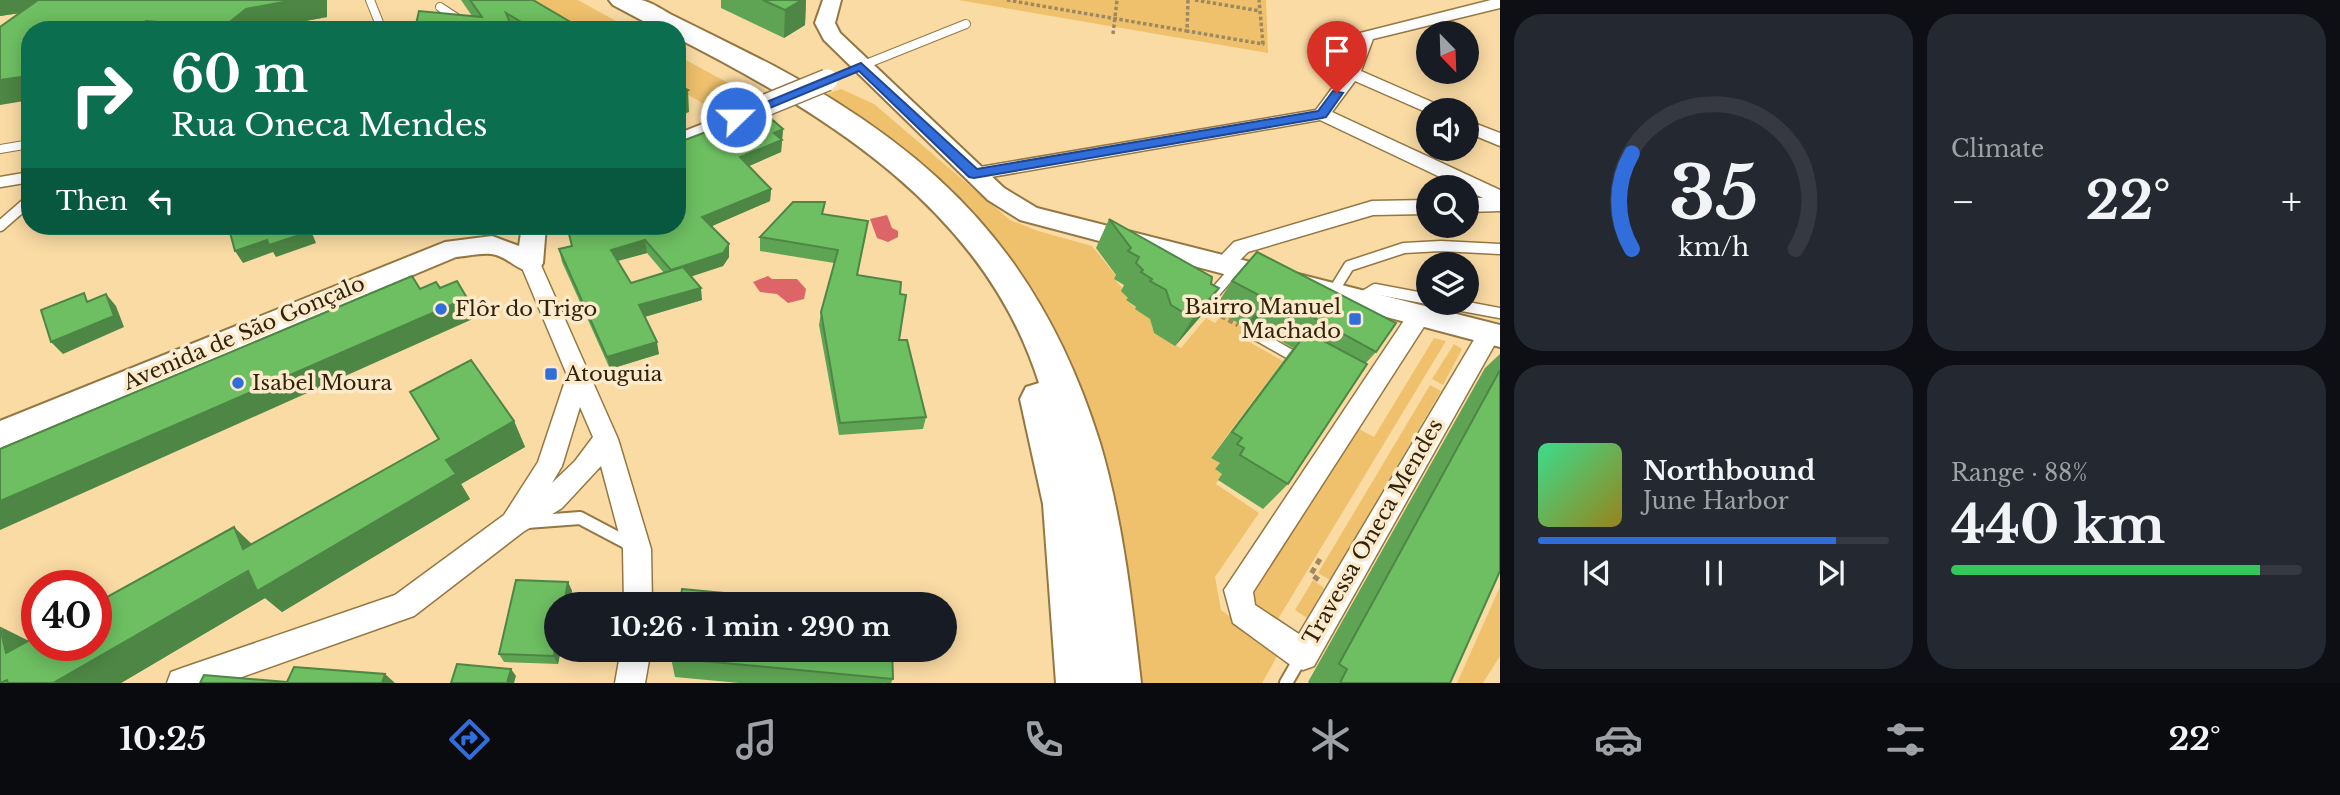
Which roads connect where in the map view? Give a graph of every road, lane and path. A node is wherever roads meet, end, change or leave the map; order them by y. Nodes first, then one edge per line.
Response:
1 (370, 0) edge
2 (598, 0) edge
3 (622, 0) edge
4 (832, 0) edge
5 (1007, 0) edge
6 (1043, 0) edge
7 (1117, 0) edge
8 (1188, 0) edge
9 (1195, 0) edge
10 (1259, 0) edge
11 (1500, 0) edge
12 (1042, 6) junction
13 (440, 7) dead end
14 (1260, 11) junction
15 (1115, 19) junction
16 (378, 21) edge
17 (461, 21) edge
18 (637, 21) edge
19 (662, 21) edge
20 (966, 24) dead end
21 (1187, 31) junction
22 (686, 34) edge
23 (1113, 34) dead end
24 (686, 47) edge
25 (861, 66) junction
26 (1352, 72) junction
27 (1416, 101) edge
28 (1322, 114) junction
29 (1479, 131) edge
30 (686, 138) edge
31 (1500, 140) edge
32 (21, 146) edge
33 (0, 149) edge
34 (974, 174) junction
35 (21, 178) edge
36 (0, 182) edge
37 (1500, 198) edge
38 (1500, 204) edge
39 (1479, 205) edge
40 (1416, 207) edge
41 (21, 208) edge
42 (0, 226) edge
43 (529, 235) edge
44 (533, 235) edge
45 (488, 236) edge
46 (1500, 249) edge
47 (530, 263) junction
48 (1230, 266) junction
49 (1333, 292) junction
50 (1203, 305) edge
51 (1416, 307) edge
52 (1418, 315) edge
53 (1449, 315) edge
54 (1470, 315) edge
55 (1496, 328) edge
56 (1251, 332) dead end
57 (1309, 365) edge
58 (579, 374) junction
59 (0, 421) edge
60 (0, 435) edge
61 (606, 439) junction
62 (549, 466) junction
63 (514, 523) junction
64 (637, 549) junction
65 (1320, 559) dead end
66 (1311, 575) dead end
67 (638, 592) edge
68 (1303, 655) junction
69 (634, 662) edge
70 (182, 683) edge
71 (630, 683) edge
72 (1082, 683) edge
73 (1115, 683) edge
74 (1286, 683) edge

1 - 16 lane
2 - 18 highway
3 - 19 highway
4 - 25 street
5 - 12 path
6 - 12 path
7 - 15 path
8 - 21 path
9 - 14 path
10 - 14 path
11 - 26 street
12 - 15 path
13 - 17 lane
14 - 21 path
15 - 21 path
15 - 23 path
20 - 25 lane
22 - 73 highway
24 - 72 highway
25 - 30 street, bridge
25 - 34 street
26 - 27 street
26 - 28 street
28 - 34 street
28 - 37 street
29 - 31 street
32 - 33 lane
34 - 48 street
35 - 36 lane
38 - 39 street
40 - 48 street
41 - 42 lane
43 - 45 street
44 - 47 street
45 - 47 street
45 - 59 street, Avenida de São Gonçalo
45 - 60 street, Avenida de São Gonçalo
46 - 49 lane
47 - 58 street
48 - 49 street
48 - 50 lane
49 - 51 street
52 - 68 street, Travessa Oneca Mendes
53 - 55 street
54 - 55 lane
55 - 68 street, Travessa Oneca Mendes
56 - 57 lane
58 - 61 street
58 - 62 street
61 - 62 street
61 - 63 street
61 - 64 street
62 - 63 street
63 - 64 lane
63 - 70 street
64 - 67 street
65 - 66 path
68 - 74 lane
69 - 71 street

